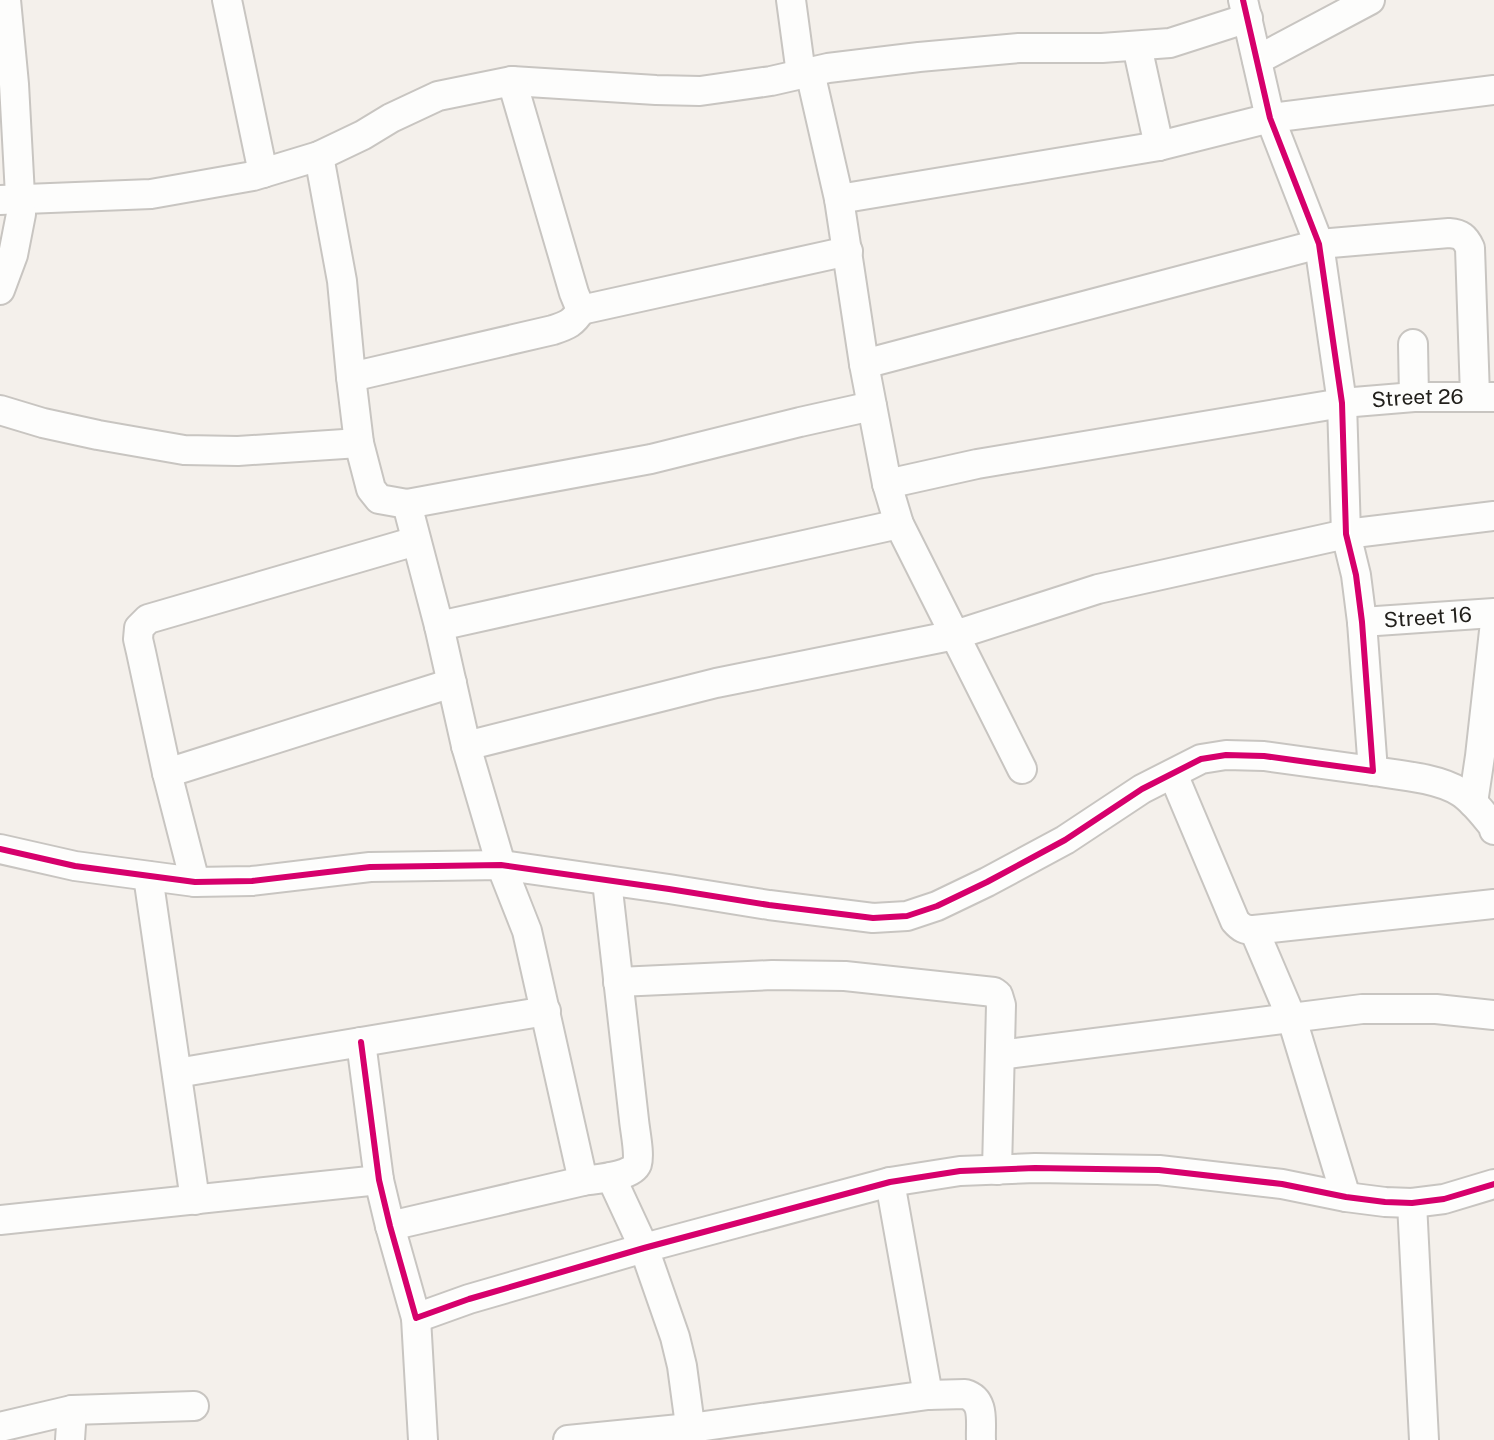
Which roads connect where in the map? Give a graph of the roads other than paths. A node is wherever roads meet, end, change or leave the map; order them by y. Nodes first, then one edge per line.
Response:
1 (6, 0) edge
2 (227, 0) edge
3 (791, 0) edge
4 (1370, 0) edge
5 (1246, 9) edge
6 (1137, 46) junction
7 (1257, 60) junction
8 (806, 73) junction
9 (512, 81) junction
10 (1494, 90) edge
11 (1270, 118) junction
12 (1159, 146) junction
13 (319, 156) junction
14 (263, 173) junction
15 (839, 199) junction
16 (11, 200) edge
17 (1319, 244) junction
18 (848, 251) junction
19 (0, 290) edge
20 (581, 310) junction
21 (1413, 344) dead end
22 (864, 364) junction
23 (351, 377) junction
24 (1414, 397) junction
25 (1484, 397) edge
26 (1342, 403) junction
27 (872, 406) junction
28 (0, 410) edge
29 (359, 443) junction
30 (887, 484) junction
31 (407, 504) junction
32 (1494, 516) edge
33 (899, 524) junction
34 (1347, 534) junction
35 (416, 541) junction
36 (1494, 613) edge
37 (1362, 622) junction
38 (438, 626) junction
39 (1494, 631) edge
40 (955, 635) junction
41 (452, 683) junction
42 (466, 746) junction
43 (1487, 756) edge
44 (1022, 769) dead end
45 (1373, 771) junction
46 (167, 773) junction
47 (1173, 774) junction
48 (1473, 803) junction
49 (1494, 830) edge
50 (0, 849) edge
51 (501, 865) junction
52 (148, 876) junction
53 (607, 880) junction
54 (195, 882) junction
55 (1494, 904) edge
56 (1254, 930) junction
57 (618, 982) junction
58 (546, 1011) junction
59 (1494, 1015) edge
60 (1292, 1019) junction
61 (361, 1042) junction
62 (1000, 1055) junction
63 (177, 1072) junction
64 (997, 1170) junction
65 (611, 1177) junction
66 (380, 1180) junction
67 (583, 1181) junction
68 (890, 1182) junction
69 (1494, 1184) edge
70 (1346, 1197) junction
71 (195, 1200) junction
72 (1412, 1203) junction
73 (0, 1220) edge
74 (390, 1226) junction
75 (644, 1248) junction
76 (416, 1318) junction
77 (928, 1395) junction
78 (194, 1406) dead end
79 (72, 1410) junction
80 (0, 1427) edge
81 (691, 1434) edge
82 (70, 1440) edge
83 (423, 1440) edge
84 (568, 1440) edge
85 (981, 1440) edge
86 (1424, 1440) edge

1 - 16 street
2 - 14 street
3 - 8 street
4 - 7 street
5 - 6 street
5 - 7 street
6 - 8 street
6 - 12 street
7 - 11 street
8 - 9 street
8 - 15 street
9 - 13 street
9 - 20 street
10 - 11 street
11 - 12 street
11 - 17 street
12 - 15 street
13 - 14 street
13 - 23 street
14 - 16 street
15 - 18 street
16 - 19 street
17 - 22 street
17 - 25 street
17 - 26 street
18 - 20 street
18 - 22 street
20 - 23 street
21 - 24 street
22 - 27 street
23 - 29 street
24 - 25 street, Street 26
24 - 26 street, Street 26
26 - 30 street, Street 26
26 - 34 street
27 - 30 street
27 - 31 street
28 - 29 street
29 - 31 street
30 - 33 street
31 - 35 street
32 - 34 street
33 - 38 street
33 - 40 street
34 - 37 street
34 - 40 street
35 - 38 street
35 - 46 street
36 - 37 street, Street 16
37 - 45 street
38 - 41 street
39 - 43 street
40 - 42 street
40 - 44 street
41 - 42 street
41 - 46 street
42 - 51 street
43 - 48 street
45 - 47 street
45 - 48 street
46 - 54 street
47 - 53 street
47 - 56 street
48 - 49 street
50 - 52 street
51 - 53 street
51 - 54 street
51 - 58 street
52 - 54 street
52 - 63 street
53 - 57 street
55 - 56 street
56 - 60 street
57 - 62 street
57 - 65 street
58 - 61 street
58 - 67 street
59 - 60 street
60 - 62 street
60 - 70 street
61 - 63 street
61 - 66 street
62 - 64 street
63 - 71 street
64 - 68 street
64 - 70 street
65 - 67 street
65 - 75 street
66 - 71 street
66 - 74 street
67 - 74 street
68 - 75 street
68 - 77 street
69 - 72 street
70 - 72 street
71 - 73 street
72 - 86 street
74 - 76 street
75 - 76 street
75 - 81 street
76 - 83 street
77 - 81 street
77 - 85 street
78 - 79 street
79 - 80 street
79 - 82 street
81 - 84 street

